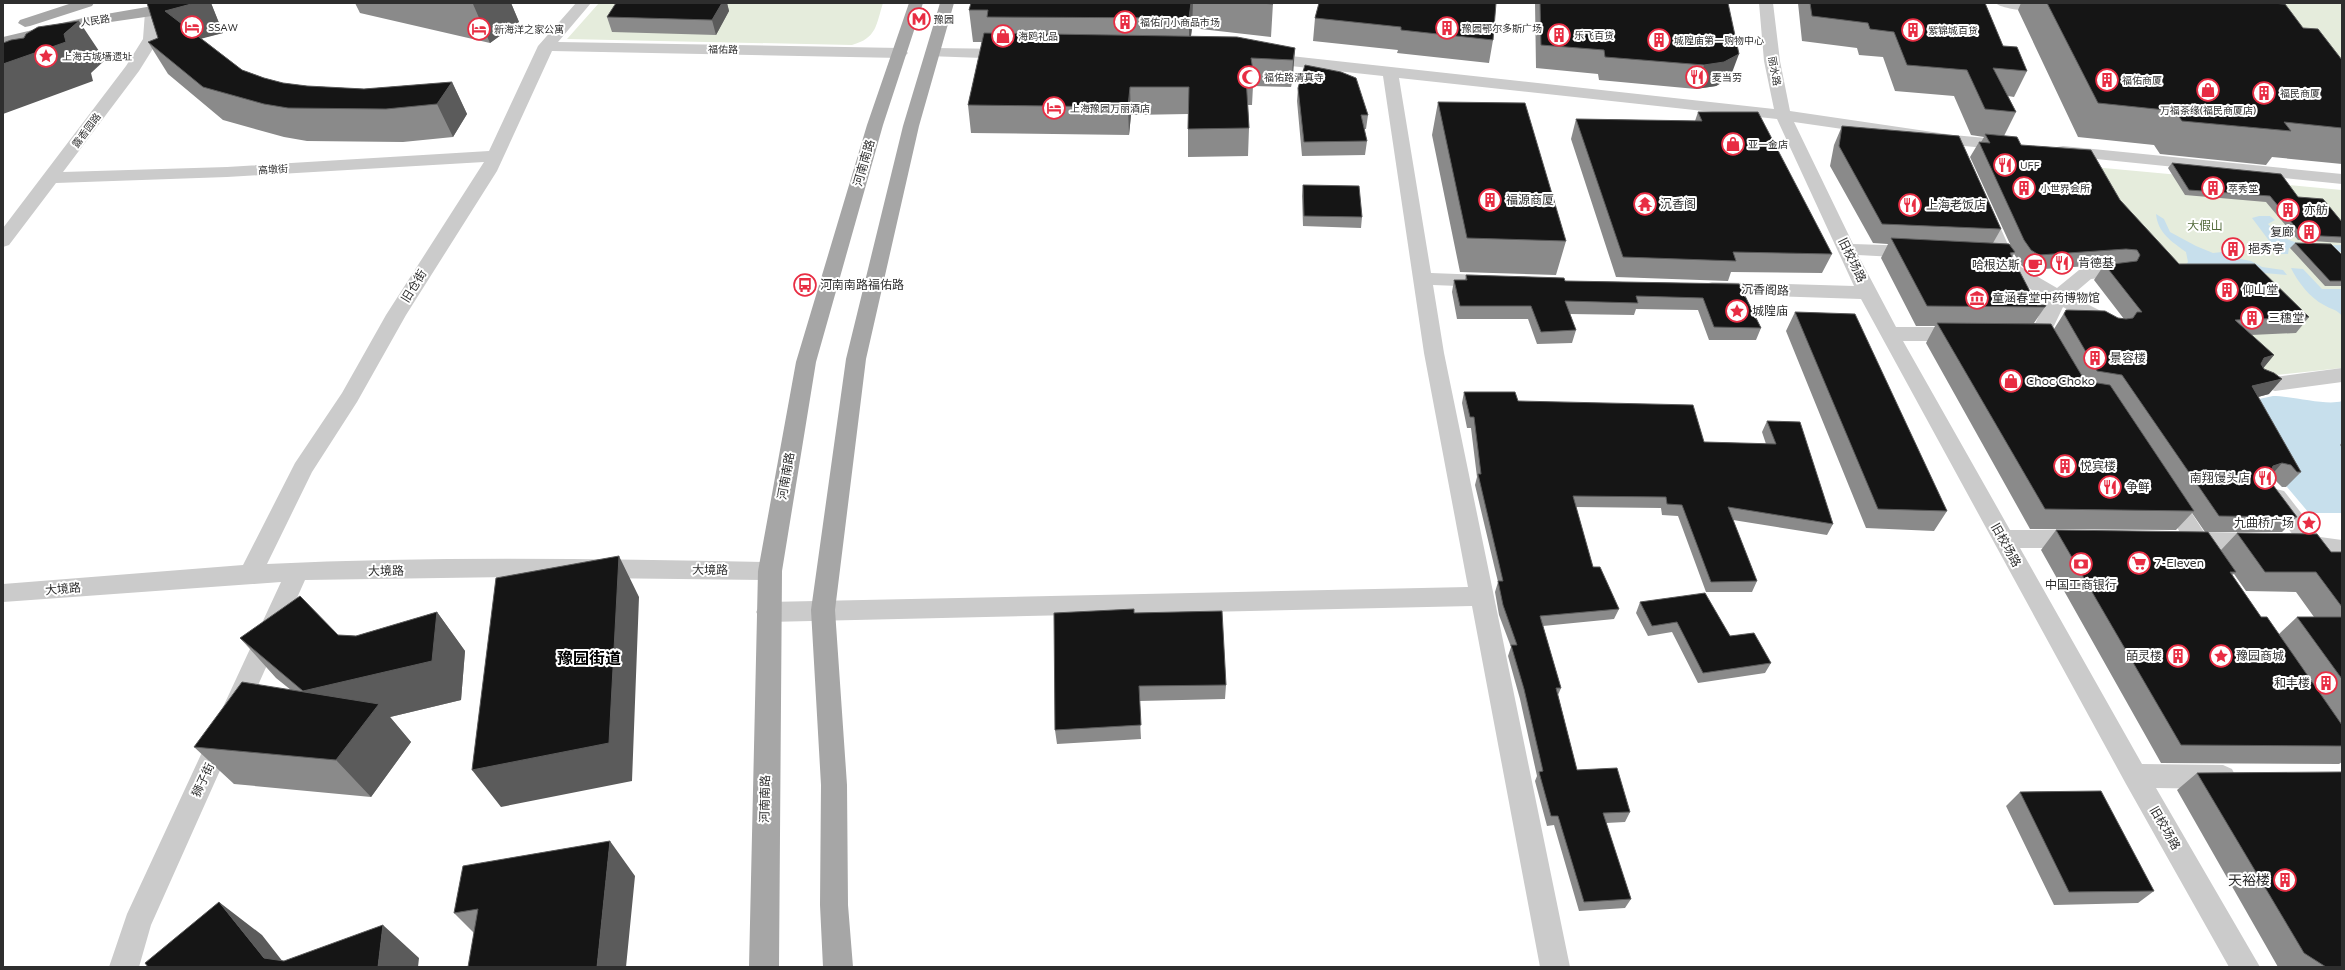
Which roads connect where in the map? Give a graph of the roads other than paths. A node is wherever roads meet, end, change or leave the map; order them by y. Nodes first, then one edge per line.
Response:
1 (87, 3) edge
2 (187, 3) edge
3 (584, 3) edge
4 (916, 3) edge
5 (948, 3) edge
6 (1766, 3) edge
7 (2003, 3) edge
8 (148, 8) edge
9 (2065, 10) edge
10 (3, 30) edge
11 (3, 42) edge
12 (546, 46) junction
13 (900, 53) junction
14 (933, 53) junction
15 (1028, 54) edge
16 (1249, 58) edge
17 (1390, 72) junction
18 (1782, 115) junction
19 (1954, 140) junction
20 (2020, 147) edge
21 (2057, 155) edge
22 (495, 156) junction
23 (1960, 156) edge
24 (51, 178) junction
25 (2342, 179) edge
26 (1979, 199) edge
27 (3, 241) edge
28 (1846, 249) junction
29 (1932, 252) edge
30 (2120, 271) edge
31 (1422, 279) junction
32 (1498, 282) edge
33 (1695, 288) edge
34 (1867, 292) junction
35 (2058, 296) junction
36 (2115, 327) edge
37 (1890, 334) junction
38 (1983, 334) edge
39 (2022, 334) edge
40 (2045, 335) junction
41 (2064, 368) edge
42 (2342, 375) edge
43 (2259, 379) edge
44 (2169, 489) edge
45 (2273, 494) edge
46 (2003, 539) junction
47 (2097, 540) edge
48 (2166, 540) edge
49 (2197, 541) junction
50 (2312, 544) junction
51 (2342, 549) edge
52 (770, 571) junction
53 (297, 573) junction
54 (250, 574) junction
55 (2221, 577) edge
56 (3, 594) edge
57 (1482, 596) junction
58 (823, 610) junction
59 (768, 612) junction
60 (2135, 776) junction
61 (2248, 777) edge
62 (124, 967) edge
63 (764, 967) edge
64 (838, 967) edge
65 (1555, 967) edge
66 (2244, 967) edge

1 - 10 main road, 人民路
2 - 8 main road, 人民路
3 - 12 street, 旧仓街
4 - 13 main road, 河南南路
5 - 14 main road
6 - 18 street, 丽水路
7 - 9 street
8 - 11 main road, 人民路
8 - 24 street, 露香园路
12 - 13 street, 福佑路
12 - 22 street, 旧仓街
13 - 52 main road, 河南南路
14 - 15 street
14 - 58 main road
16 - 17 street
17 - 18 street
17 - 31 street
18 - 19 street
18 - 28 street, 旧校场路
19 - 20 street
19 - 23 street
21 - 25 street
22 - 24 street, 高墩街
22 - 54 street, 旧仓街
24 - 27 street, 露香园路
26 - 35 street
28 - 29 street
28 - 34 street, 旧校场路
30 - 35 street
31 - 32 street
31 - 57 street
33 - 34 street, 沉香阁路
34 - 37 street, 旧校场路
35 - 36 street
35 - 40 street
37 - 38 street
37 - 46 street, 旧校场路
39 - 40 street
40 - 41 street
42 - 43 street
44 - 49 street
45 - 50 street
46 - 47 street
46 - 60 street, 旧校场路
48 - 49 street
49 - 50 street
49 - 55 street
50 - 51 street
52 - 53 street, 大境路
52 - 59 main road, 河南南路
53 - 54 street, 大境路
53 - 62 street, 狮子街
54 - 56 street, 大境路
57 - 58 street
57 - 65 street
58 - 59 street
58 - 64 main road
59 - 63 main road, 河南南路
60 - 61 street
60 - 66 street, 旧校场路

